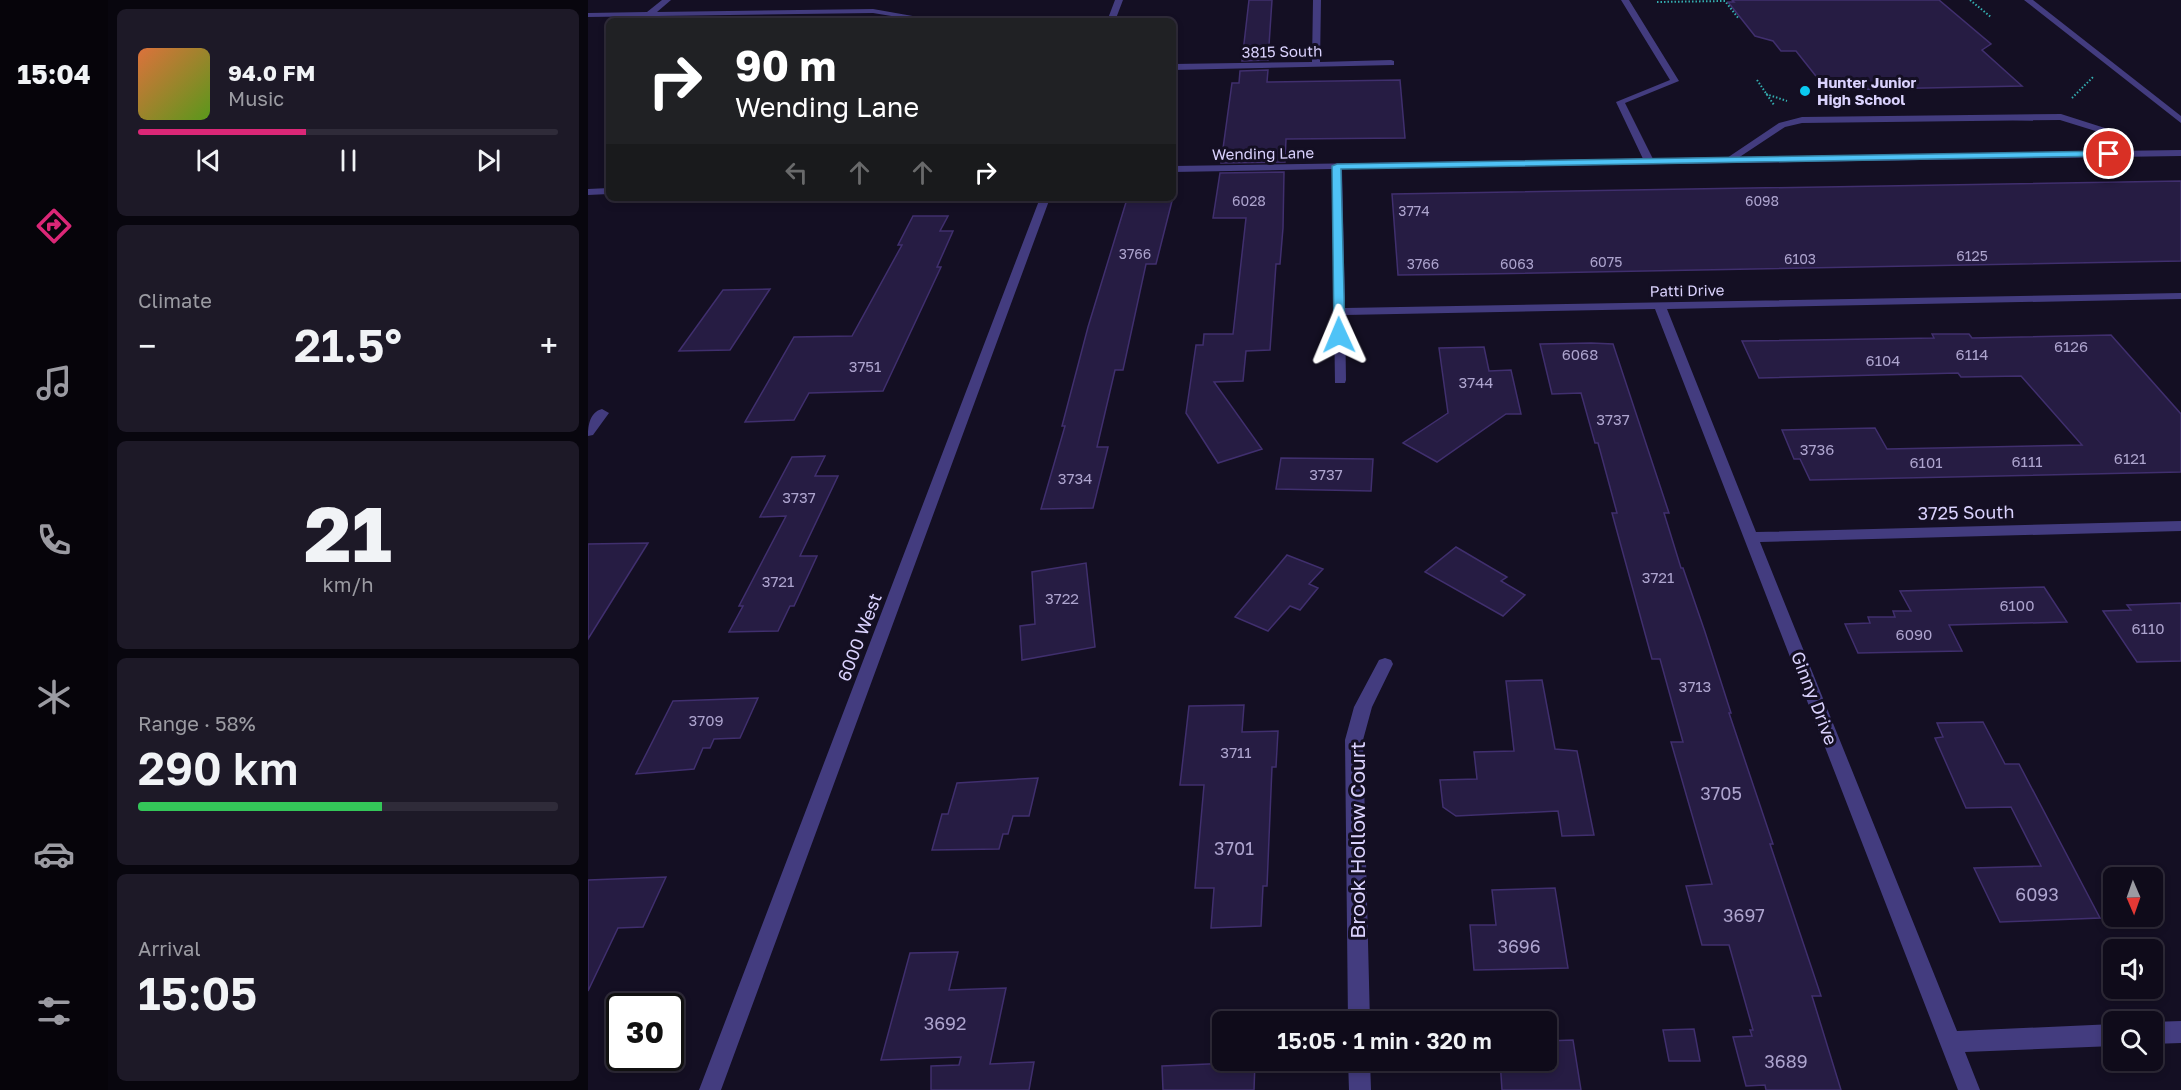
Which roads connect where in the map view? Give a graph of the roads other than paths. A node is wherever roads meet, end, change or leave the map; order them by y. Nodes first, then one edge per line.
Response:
1 (667, 0) edge
2 (1119, 0) edge
3 (1317, 0) edge
4 (1625, 0) edge
5 (2028, 0) edge
6 (879, 4) dead end
7 (873, 11) junction
8 (649, 14) junction
9 (588, 15) edge
10 (918, 18) edge
11 (1112, 18) edge
12 (1391, 63) dead end
13 (1316, 64) junction
14 (1176, 67) edge
15 (2181, 120) edge
16 (2132, 153) junction
17 (2181, 153) edge
18 (1729, 160) junction
19 (1649, 161) junction
20 (1337, 166) junction
21 (1176, 169) edge
22 (606, 191) edge
23 (588, 192) edge
24 (1044, 201) edge
25 (2181, 296) edge
26 (1660, 306) junction
27 (1339, 312) junction
28 (1340, 380) dead end
29 (602, 413) dead end
30 (588, 432) edge
31 (2181, 526) edge
32 (1751, 537) junction
33 (1385, 664) dead end
34 (1359, 1011) edge
35 (2181, 1032) edge
36 (2163, 1033) edge
37 (2103, 1035) edge
38 (1950, 1042) junction
39 (1359, 1071) edge
40 (710, 1090) edge
41 (1360, 1090) edge
42 (1969, 1090) edge

1 - 8 street
2 - 11 street
3 - 13 street
4 - 19 street
5 - 15 street
6 - 7 street
7 - 8 street
7 - 10 street
8 - 9 street
12 - 13 street, 3815 South
13 - 14 street, 3815 South
16 - 17 street, Wending Lane
16 - 18 street, Wending Lane
16 - 18 street
18 - 19 street, Wending Lane
19 - 20 street, Wending Lane
20 - 21 street, Wending Lane
20 - 27 street
22 - 23 street
24 - 40 street, 6000 West
25 - 26 street, Patti Drive
26 - 27 street, Patti Drive
26 - 32 street, Ginny Drive
27 - 28 street
29 - 30 street
31 - 32 street, 3725 South
32 - 38 street, Ginny Drive
33 - 34 street, Brook Hollow Court
35 - 36 street
37 - 38 street
38 - 42 street, Ginny Drive
39 - 41 street

